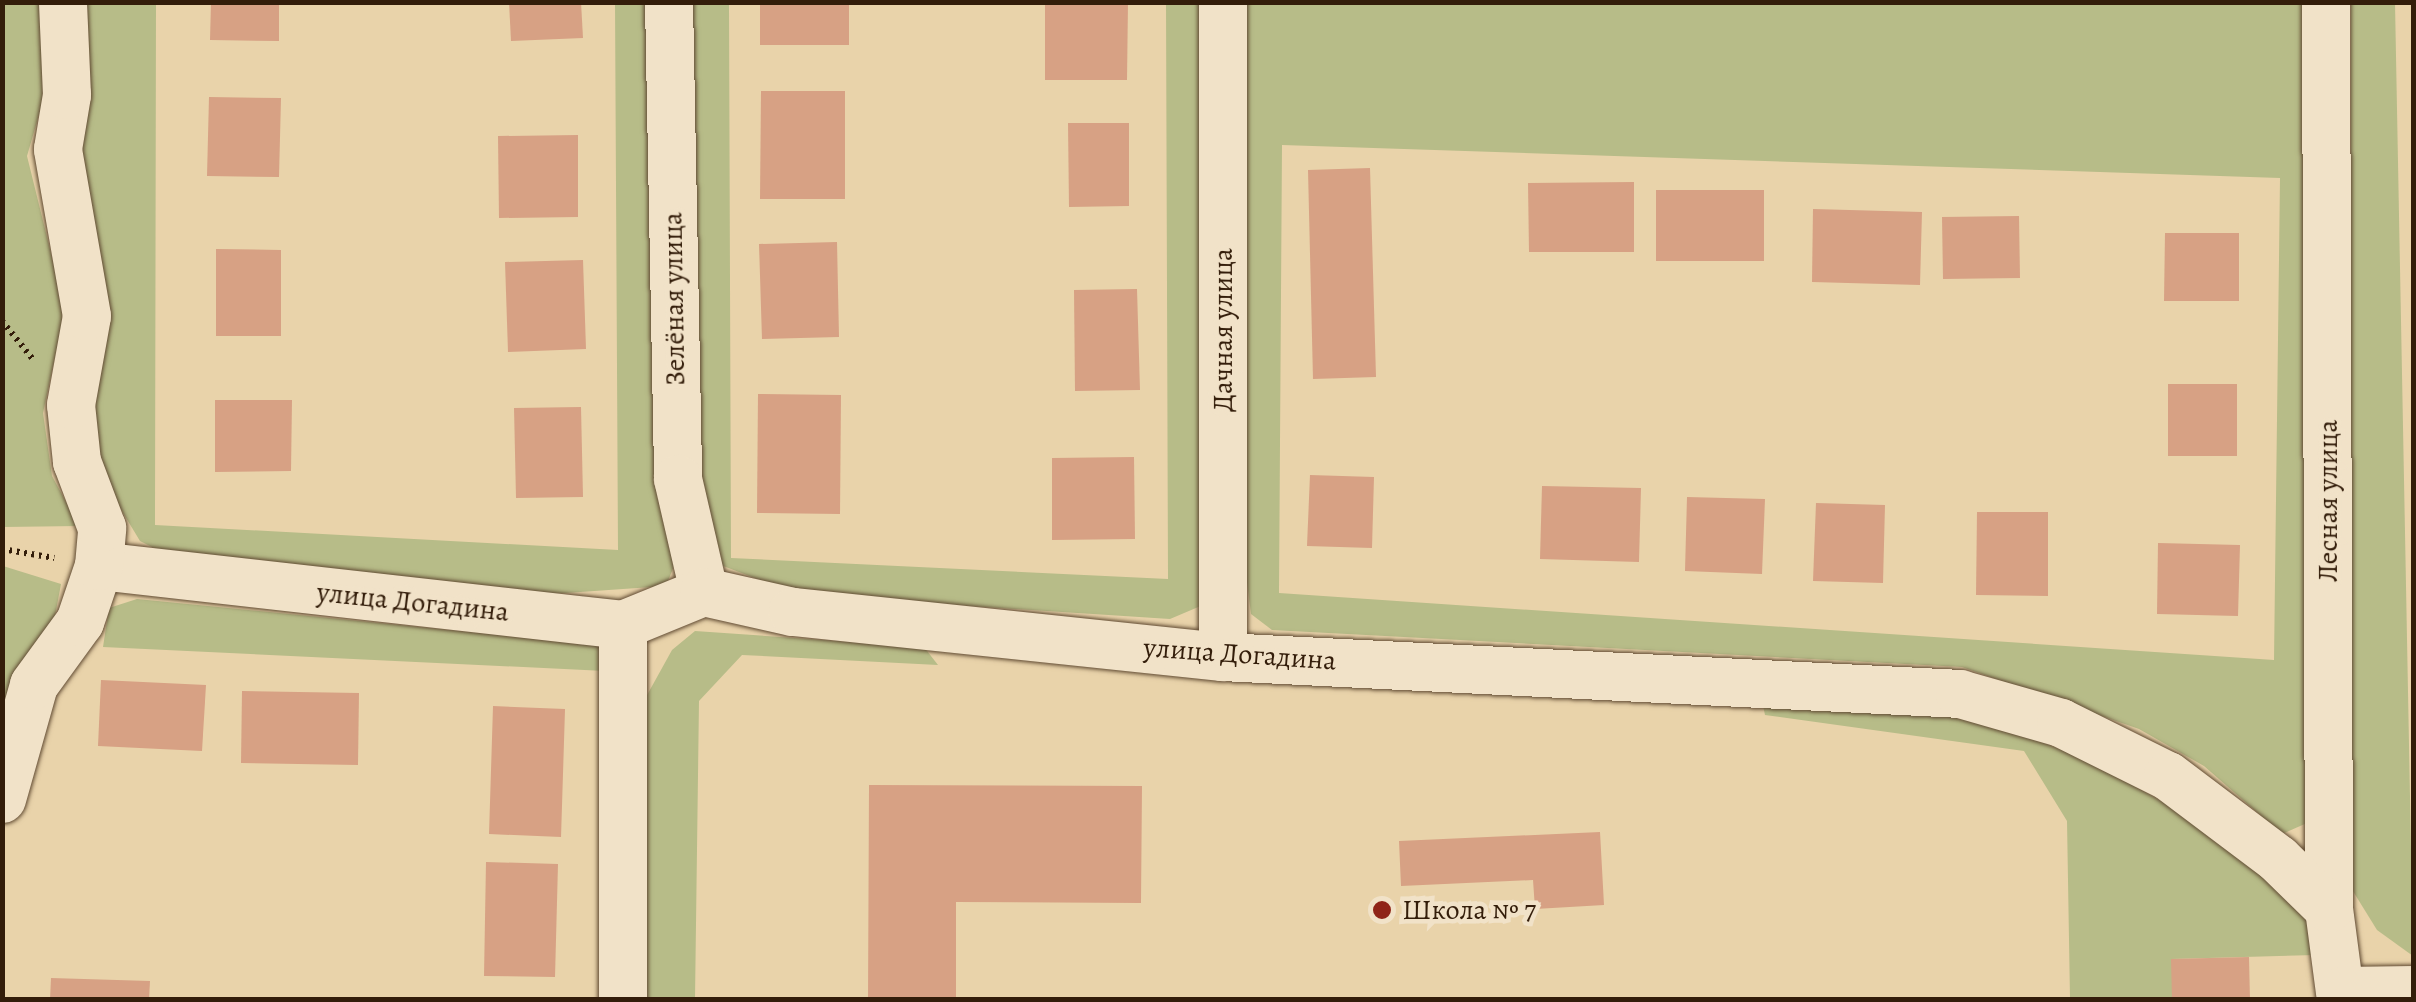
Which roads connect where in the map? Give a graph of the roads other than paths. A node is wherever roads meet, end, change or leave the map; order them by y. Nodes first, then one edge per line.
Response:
1 (63, 2) edge
2 (669, 2) edge
3 (1224, 2) edge
4 (2326, 2) edge
5 (99, 566) junction
6 (704, 592) junction
7 (623, 625) junction
8 (1223, 656) junction
9 (2, 799) edge
10 (2329, 909) junction
11 (2414, 990) edge
12 (2341, 995) edge
13 (623, 1000) edge

1 - 5 street
2 - 6 street, Зелёная улица
3 - 8 street, Дачная улица
4 - 10 street, Лесная улица
5 - 7 street, улица Догадина
5 - 9 street
6 - 7 street, улица Догадина
6 - 8 street, улица Догадина
7 - 13 street
8 - 10 street, улица Догадина
10 - 12 street, Лесная улица
11 - 12 street

